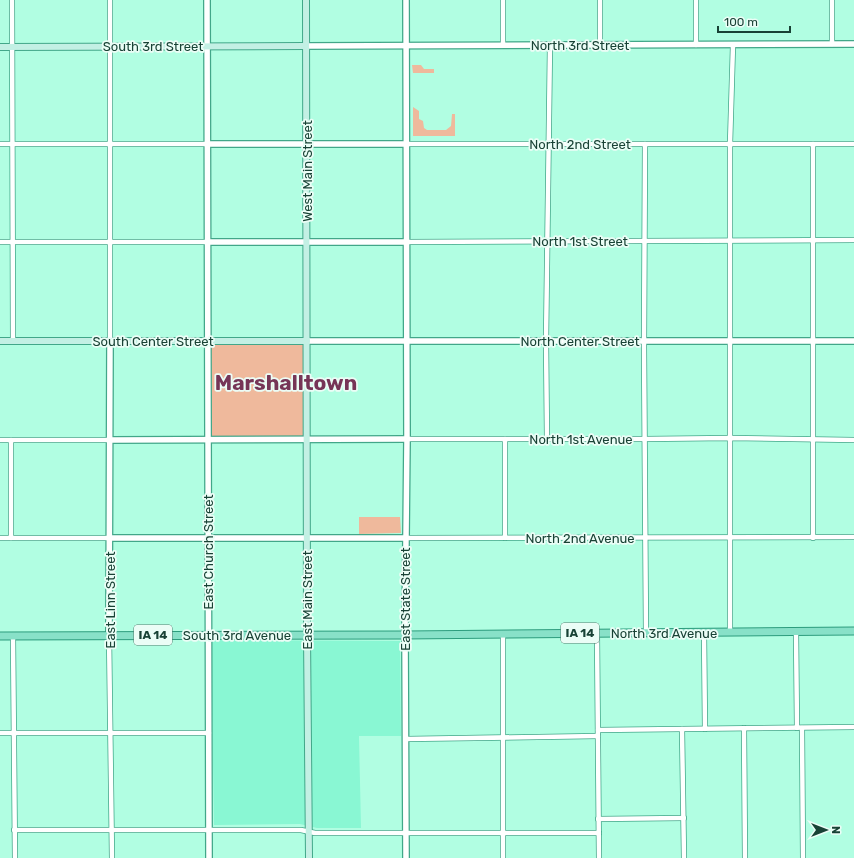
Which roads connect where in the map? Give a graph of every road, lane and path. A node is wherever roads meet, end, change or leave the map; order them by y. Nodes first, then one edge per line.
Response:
1 (12, 0) edge
2 (110, 0) edge
3 (207, 0) edge
4 (306, 0) edge
5 (406, 0) edge
6 (503, 0) edge
7 (600, 0) edge
8 (696, 0) edge
9 (832, 0) edge
10 (832, 44) junction
11 (854, 44) edge
12 (503, 45) junction
13 (550, 45) junction
14 (600, 45) junction
15 (696, 45) junction
16 (733, 45) junction
17 (0, 46) edge
18 (11, 46) junction
19 (110, 46) junction
20 (207, 46) junction
21 (306, 46) junction
22 (406, 46) junction
23 (0, 144) edge
24 (12, 144) junction
25 (110, 144) junction
26 (208, 144) junction
27 (307, 144) junction
28 (405, 144) junction
29 (549, 144) junction
30 (645, 144) junction
31 (730, 144) junction
32 (812, 144) junction
33 (854, 144) edge
34 (730, 240) junction
35 (854, 240) edge
36 (548, 241) junction
37 (645, 241) junction
38 (812, 241) junction
39 (0, 242) edge
40 (12, 242) junction
41 (110, 242) junction
42 (208, 242) junction
43 (307, 242) junction
44 (406, 242) junction
45 (0, 341) edge
46 (13, 341) junction
47 (110, 341) junction
48 (207, 341) junction
49 (307, 341) junction
50 (407, 341) junction
51 (546, 341) junction
52 (644, 341) junction
53 (730, 341) junction
54 (813, 341) junction
55 (854, 341) edge
56 (730, 438) junction
57 (307, 439) junction
58 (407, 439) junction
59 (505, 439) junction
60 (547, 439) junction
61 (645, 439) junction
62 (0, 440) edge
63 (11, 440) junction
64 (110, 440) junction
65 (208, 440) junction
66 (813, 440) junction
67 (854, 440) edge
68 (854, 537) edge
69 (0, 538) edge
70 (11, 538) junction
71 (110, 538) junction
72 (208, 538) junction
73 (307, 538) junction
74 (406, 538) junction
75 (505, 538) junction
76 (646, 538) junction
77 (729, 538) junction
78 (812, 538) junction
79 (854, 631) edge
80 (704, 632) junction
81 (730, 632) junction
82 (796, 632) junction
83 (597, 633) junction
84 (646, 633) junction
85 (503, 634) junction
86 (208, 635) junction
87 (307, 635) junction
88 (0, 636) edge
89 (13, 636) junction
90 (110, 636) junction
91 (405, 636) junction
92 (854, 727) edge
93 (744, 728) junction
94 (797, 728) junction
95 (802, 728) junction
96 (682, 729) junction
97 (705, 729) junction
98 (598, 730) junction
99 (0, 733) edge
100 (14, 733) junction
101 (111, 733) junction
102 (209, 733) junction
103 (598, 736) junction
104 (503, 737) junction
105 (406, 739) junction
106 (684, 818) junction
107 (598, 819) junction
108 (14, 830) junction
109 (112, 830) junction
110 (209, 830) junction
111 (308, 831) junction
112 (406, 833) junction
113 (503, 833) junction
114 (598, 834) junction
115 (15, 858) edge
116 (112, 858) edge
117 (209, 858) edge
118 (309, 858) edge
119 (406, 858) edge
120 (503, 858) edge
121 (599, 858) edge
122 (684, 858) edge
123 (745, 858) edge
124 (802, 858) edge

1 - 18 street
2 - 19 street
3 - 20 street, East Church Street
4 - 21 main road, West Main Street
5 - 22 street, East State Street
6 - 12 street
7 - 14 street
8 - 15 street
9 - 10 street
10 - 11 street, North 3rd Street
10 - 16 street, North 3rd Street
12 - 13 street, North 3rd Street
12 - 22 street, North 3rd Street
13 - 14 street, North 3rd Street
13 - 29 street
14 - 15 street, North 3rd Street
15 - 16 street, North 3rd Street
16 - 31 street
17 - 18 main road, South 3rd Street
18 - 19 main road, South 3rd Street
18 - 24 street
19 - 20 main road, South 3rd Street
19 - 25 street
20 - 21 main road, South 3rd Street
20 - 26 street, East Church Street
21 - 22 street, North 3rd Street
21 - 27 main road, West Main Street
22 - 28 street, East State Street
23 - 24 street
24 - 25 street
24 - 40 street
25 - 26 street
25 - 41 street
26 - 27 street, North 2nd Street
26 - 42 street, East Church Street
27 - 28 street, North 2nd Street
27 - 43 main road, West Main Street
28 - 29 street, North 2nd Street
28 - 44 street, East State Street
29 - 30 street, North 2nd Street
29 - 36 street
30 - 31 street, North 2nd Street
30 - 37 street
31 - 32 street, North 2nd Street
31 - 34 street
32 - 33 street, North 2nd Street
32 - 38 street
34 - 37 street, North 1st Street
34 - 38 street, North 1st Street
34 - 53 street
35 - 38 street, North 1st Street
36 - 37 street, North 1st Street
36 - 44 street, North 1st Street
36 - 51 street
37 - 52 street
38 - 54 street
39 - 40 street
40 - 41 street
40 - 46 street
41 - 42 street
41 - 47 street
42 - 43 street, North 1st Street
42 - 48 street, East Church Street
43 - 44 street, North 1st Street
43 - 49 main road, West Main Street
44 - 50 street, East State Street
45 - 46 main road, South Center Street
46 - 47 main road, South Center Street
47 - 48 main road, South Center Street
47 - 64 street, East Linn Street
48 - 49 main road, South Center Street
48 - 65 street, East Church Street
49 - 50 street, North Center Street
49 - 57 main road, East Main Street
50 - 51 street, North Center Street
50 - 58 street, East State Street
51 - 52 street, North Center Street
51 - 60 street
52 - 53 street, North Center Street
52 - 61 street
53 - 54 street, North Center Street
53 - 56 street
54 - 55 street, North Center Street
54 - 66 street
56 - 61 street, North 1st Avenue
56 - 66 street, North 1st Avenue
56 - 77 street
57 - 58 street, North 1st Avenue
57 - 65 street, North 1st Avenue
57 - 73 main road, East Main Street
58 - 59 street, North 1st Avenue
58 - 74 street, East State Street
59 - 60 street, North 1st Avenue
59 - 75 street
60 - 61 street, North 1st Avenue
61 - 76 street
62 - 63 street
63 - 64 street
63 - 70 street
64 - 65 street, North 1st Avenue
64 - 71 street, East Linn Street
65 - 72 street, East Church Street
66 - 67 street, North 1st Avenue
66 - 78 street
68 - 78 street, North 2nd Avenue
69 - 70 street
70 - 71 street
71 - 72 street, North 2nd Avenue
71 - 90 street, East Linn Street
72 - 73 street, North 2nd Avenue
72 - 86 street, East Church Street
73 - 74 street, North 2nd Avenue
73 - 87 main road, East Main Street
74 - 75 street, North 2nd Avenue
74 - 91 street, East State Street
75 - 76 street, North 2nd Avenue
76 - 77 street, North 2nd Avenue
76 - 84 street
77 - 78 street, North 2nd Avenue
77 - 81 street
79 - 82 main road, North 3rd Avenue / IA 14
80 - 81 main road, North 3rd Avenue / IA 14
80 - 84 main road, North 3rd Avenue / IA 14
80 - 97 street
81 - 82 main road, North 3rd Avenue / IA 14
82 - 94 street
83 - 84 main road, North 3rd Avenue / IA 14
83 - 85 main road, North 3rd Avenue / IA 14
83 - 98 street
85 - 91 main road, North 3rd Avenue / IA 14
85 - 104 street
86 - 87 main road, South 3rd Avenue / IA 14
86 - 90 main road, South 3rd Avenue / IA 14
86 - 102 street, East Church Street
87 - 91 main road, North 3rd Avenue / IA 14
87 - 111 main road, East Main Street
88 - 89 main road, South 3rd Avenue / IA 14
89 - 90 main road, South 3rd Avenue / IA 14
89 - 100 street
90 - 101 street, East Linn Street
91 - 105 street, East State Street
92 - 95 street
93 - 94 street
93 - 97 street
93 - 123 street
94 - 95 street
95 - 124 street
96 - 97 street
96 - 98 street
96 - 106 street
98 - 103 street
99 - 100 street
100 - 101 street
100 - 108 street
101 - 102 street
101 - 109 street, East Linn Street
102 - 110 street, East Church Street
103 - 104 street
103 - 107 street
104 - 105 street
104 - 113 street
105 - 112 street, East State Street
106 - 107 street
106 - 122 street
107 - 114 street
108 - 109 street
108 - 115 street
109 - 110 street
109 - 116 street, East Linn Street
110 - 111 street
110 - 117 street, East Church Street
111 - 112 street
111 - 118 main road, East Main Street
112 - 113 street
112 - 119 street, East State Street
113 - 114 street
113 - 120 street
114 - 121 street

